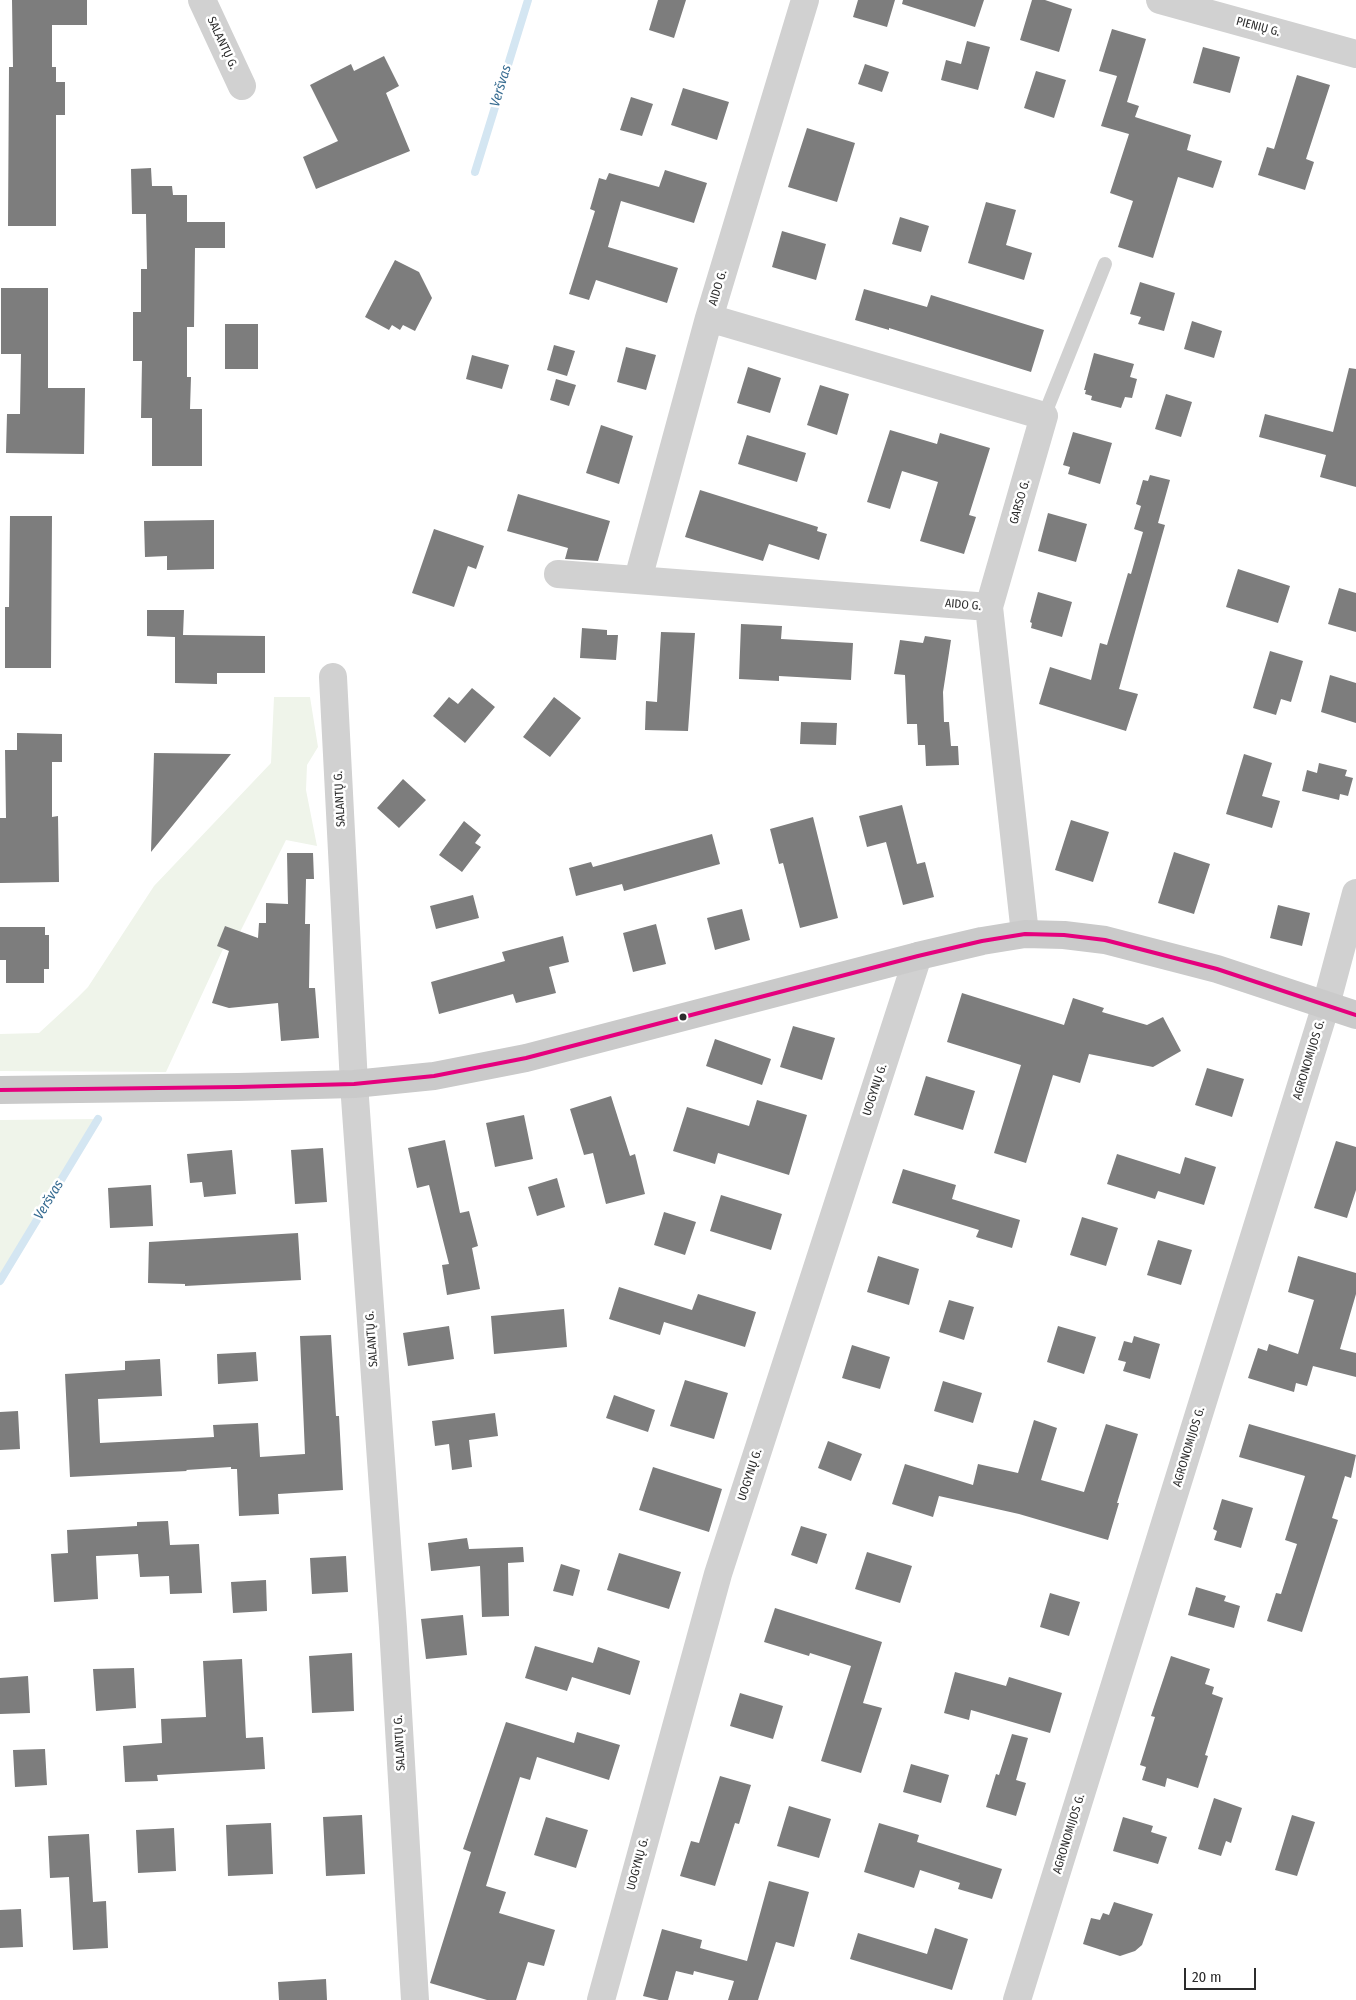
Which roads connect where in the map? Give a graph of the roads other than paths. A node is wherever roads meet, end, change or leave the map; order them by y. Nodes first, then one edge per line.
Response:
1 (202, 0) edge
2 (805, 0) edge
3 (1160, 0) edge
4 (1356, 54) edge
5 (242, 86) dead end
6 (1105, 264) dead end
7 (709, 318) junction
8 (1044, 416) junction
9 (558, 574) dead end
10 (638, 579) junction
11 (989, 607) junction
12 (334, 677) dead end
13 (1356, 893) edge
14 (1025, 934) junction
15 (918, 956) junction
16 (1326, 1005) junction
17 (1356, 1015) edge
18 (354, 1084) junction
19 (0, 1090) edge
20 (415, 2000) edge
21 (601, 2000) edge
22 (1017, 2000) edge

1 - 5 street, SALANTŲ G.
2 - 7 street, AIDO G.
3 - 4 street, PIENIŲ G.
6 - 8 lane
7 - 8 street
7 - 10 street, AIDO G.
8 - 11 street, GARSO G.
9 - 10 street, AIDO G.
10 - 11 street, AIDO G.
11 - 14 street, GARSO G.
12 - 18 street, SALANTŲ G.
13 - 16 street, AGRONOMIJOS G.
14 - 15 main road
14 - 16 main road
15 - 18 main road
15 - 21 street, UOGYNŲ G.
16 - 17 main road
16 - 22 street, AGRONOMIJOS G.
18 - 19 main road
18 - 20 street, SALANTŲ G.

